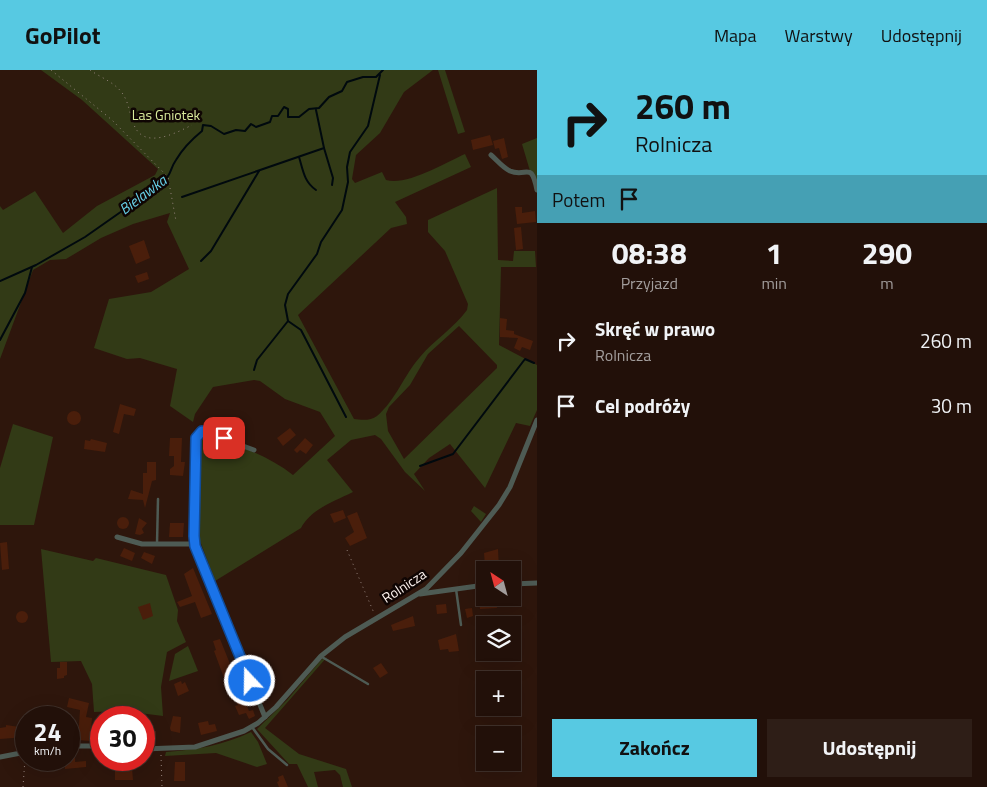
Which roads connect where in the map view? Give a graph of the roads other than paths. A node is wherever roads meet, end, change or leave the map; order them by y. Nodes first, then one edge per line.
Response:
1 (491, 155) dead end
2 (537, 190) edge
3 (537, 420) edge
4 (254, 450) dead end
5 (158, 499) dead end
6 (117, 537) dead end
7 (157, 545) junction
8 (195, 546) junction
9 (521, 584) edge
10 (537, 584) edge
11 (476, 586) edge
12 (456, 588) junction
13 (417, 594) junction
14 (460, 625) dead end
15 (320, 656) junction
16 (368, 684) dead end
17 (265, 717) junction
18 (252, 727) junction
19 (155, 750) edge
20 (15, 754) edge
21 (0, 757) edge
22 (287, 766) dead end

1 - 2 street
3 - 13 street, Rolnicza
4 - 8 street
5 - 7 lane
6 - 7 street
7 - 8 street
8 - 17 street
9 - 10 street
11 - 12 street
12 - 13 street
12 - 14 lane
13 - 15 street, Rolnicza
15 - 16 lane
15 - 17 street, Rolnicza
17 - 18 street, Rolnicza
18 - 19 street, Rolnicza
18 - 22 lane
20 - 21 street

